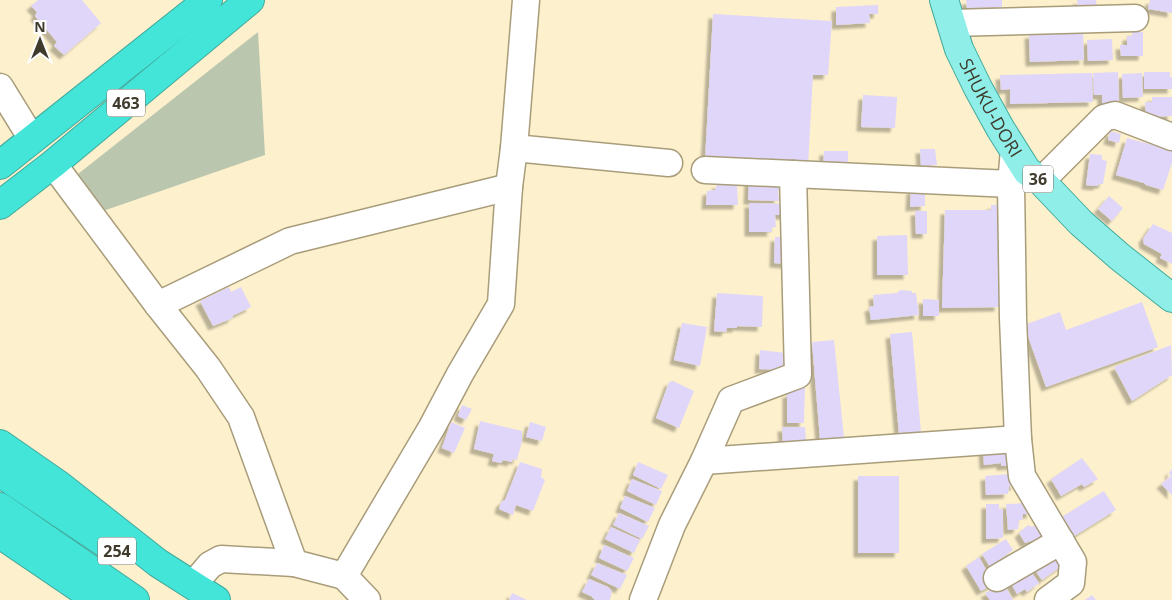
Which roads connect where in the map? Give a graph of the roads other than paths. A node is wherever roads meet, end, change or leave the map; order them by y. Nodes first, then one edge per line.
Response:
1 (208, 0) edge
2 (250, 0) edge
3 (526, 0) edge
4 (948, 11) edge
5 (1135, 18) dead end
6 (0, 88) edge
7 (1172, 137) edge
8 (32, 139) junction
9 (514, 148) junction
10 (669, 163) dead end
11 (53, 164) junction
12 (0, 165) edge
13 (705, 170) dead end
14 (1023, 171) junction
15 (793, 174) junction
16 (509, 186) junction
17 (0, 205) edge
18 (1172, 298) edge
19 (158, 305) junction
20 (1018, 439) junction
21 (0, 444) edge
22 (704, 461) junction
23 (0, 473) edge
24 (6, 520) edge
25 (1061, 541) junction
26 (294, 563) junction
27 (344, 576) junction
28 (997, 578) dead end
29 (192, 593) edge
30 (98, 600) edge
31 (135, 600) edge
32 (216, 600) edge
33 (367, 600) edge
34 (643, 600) edge
35 (1048, 600) edge

1 - 8 highway, 463
2 - 11 highway, 463
3 - 9 street
4 - 5 street
4 - 14 main road, SHUKU-DORI / 36
6 - 8 street
7 - 14 street
8 - 12 highway, 463
9 - 10 street
9 - 16 street
11 - 17 highway, 463
11 - 19 street
13 - 15 street
14 - 15 street
14 - 18 main road, SHUKU-DORI / 36
14 - 20 street
15 - 22 street
16 - 19 street
16 - 27 street
19 - 26 street
20 - 22 street
20 - 25 street
21 - 29 highway
22 - 34 street
23 - 29 highway, 254
24 - 30 highway
24 - 31 highway, 254
25 - 28 street
25 - 35 street
26 - 27 street
26 - 29 street
27 - 33 street
29 - 32 highway

